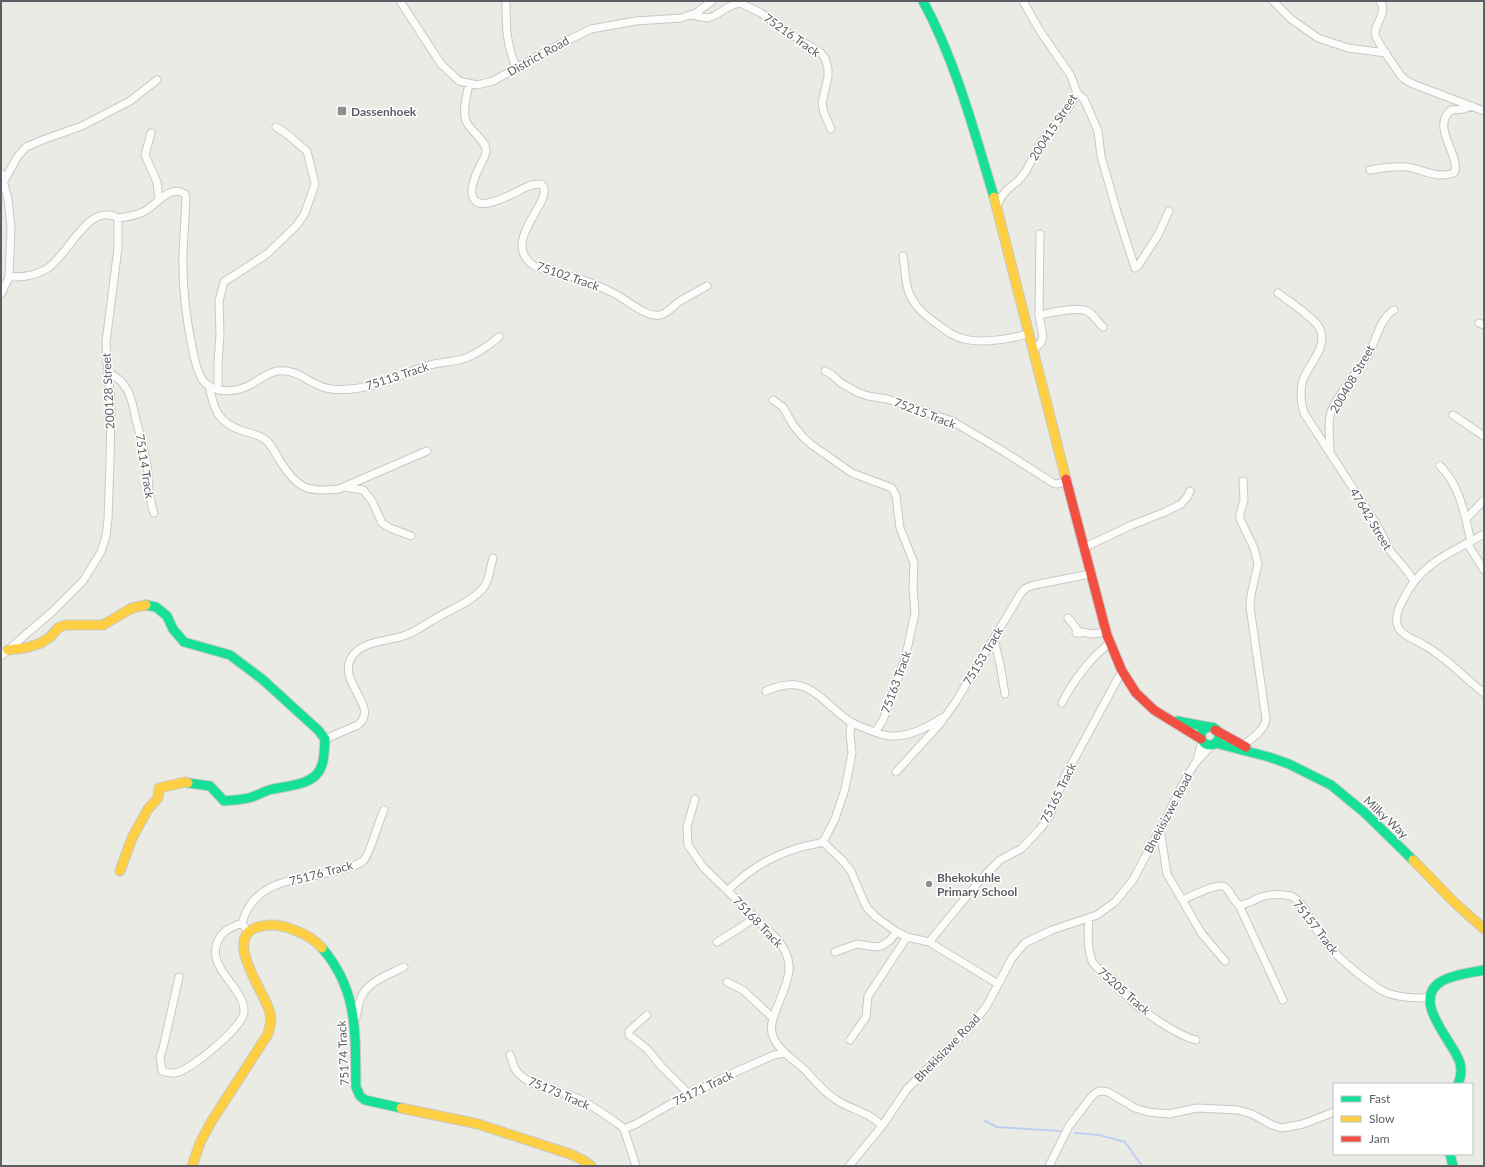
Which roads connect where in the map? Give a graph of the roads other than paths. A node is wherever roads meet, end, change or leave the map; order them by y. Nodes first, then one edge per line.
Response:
1 (400, 1) edge
2 (506, 1) edge
3 (712, 1) edge
4 (1023, 1) edge
5 (1273, 1) edge
6 (1380, 1) edge
7 (926, 2) edge
8 (691, 15) junction
9 (1386, 53) junction
10 (516, 67) junction
11 (157, 80) dead end
12 (469, 84) junction
13 (1077, 93) junction
14 (1472, 106) junction
15 (1484, 111) edge
16 (276, 127) dead end
17 (830, 129) dead end
18 (150, 134) dead end
19 (1370, 170) dead end
20 (1, 173) edge
21 (4, 181) junction
22 (159, 200) junction
23 (997, 207) junction
24 (1169, 211) dead end
25 (118, 218) junction
26 (1040, 234) dead end
27 (903, 256) dead end
28 (9, 277) junction
29 (707, 286) dead end
30 (1278, 293) dead end
31 (1, 294) edge
32 (1394, 310) dead end
33 (1039, 315) junction
34 (1103, 327) dead end
35 (1028, 334) junction
36 (499, 337) dead end
37 (1032, 350) junction
38 (825, 371) dead end
39 (108, 373) junction
40 (209, 386) junction
41 (218, 390) junction
42 (773, 400) dead end
43 (1453, 415) dead end
44 (1484, 436) edge
45 (427, 451) dead end
46 (1330, 454) junction
47 (1440, 466) dead end
48 (1243, 481) dead end
49 (1066, 482) junction
50 (345, 487) junction
51 (1190, 491) dead end
52 (1484, 500) edge
53 (154, 513) dead end
54 (1466, 519) junction
55 (1484, 534) edge
56 (411, 536) dead end
57 (1469, 543) junction
58 (1083, 548) junction
59 (493, 558) dead end
60 (1484, 570) edge
61 (1090, 574) junction
62 (1414, 582) junction
63 (1068, 618) dead end
64 (1106, 632) junction
65 (994, 639) junction
66 (1110, 643) junction
67 (4, 653) edge
68 (1122, 671) junction
69 (766, 691) dead end
70 (1484, 693) edge
71 (1005, 694) dead end
72 (1062, 702) dead end
73 (946, 715) junction
74 (1173, 720) junction
75 (851, 722) junction
76 (1212, 728) junction
77 (876, 731) junction
78 (325, 739) junction
79 (1202, 740) junction
80 (1214, 744) junction
81 (1244, 745) junction
82 (1259, 754) junction
83 (1196, 762) junction
84 (896, 772) dead end
85 (695, 799) dead end
86 (384, 810) dead end
87 (1160, 829) junction
88 (823, 842) junction
89 (120, 871) dead end
90 (728, 890) junction
91 (1182, 900) junction
92 (1239, 905) junction
93 (755, 917) junction
94 (1089, 918) junction
95 (242, 923) junction
96 (1482, 926) edge
97 (248, 932) junction
98 (897, 932) junction
99 (907, 937) junction
100 (717, 942) dead end
101 (929, 942) junction
102 (835, 952) dead end
103 (1225, 961) dead end
104 (404, 967) dead end
105 (1484, 970) edge
106 (179, 977) dead end
107 (727, 982) dead end
108 (998, 984) junction
109 (1431, 998) junction
110 (1283, 1000) dead end
111 (647, 1015) dead end
112 (773, 1018) junction
113 (355, 1023) junction
114 (850, 1040) dead end
115 (1196, 1040) dead end
116 (785, 1053) junction
117 (510, 1055) dead end
118 (1458, 1083) edge
119 (689, 1094) junction
120 (1333, 1112) edge
121 (882, 1126) junction
122 (624, 1129) junction
123 (1450, 1155) edge
124 (192, 1166) edge
125 (592, 1166) edge
126 (636, 1166) edge
127 (849, 1166) edge
128 (1049, 1166) edge
129 (1453, 1166) edge

1 - 12 street
2 - 10 street
3 - 8 street, District Road
4 - 13 street, 200415 Street
5 - 9 street
6 - 9 street
7 - 23 street, Milky Way
8 - 10 street, District Road
8 - 17 street, 75216 Track
9 - 14 street
10 - 12 street, District Road
11 - 21 street
12 - 29 street, 75102 Track
13 - 23 street, 200415 Street
13 - 24 street
14 - 15 street
14 - 19 street
16 - 41 street
18 - 22 street
20 - 21 street
21 - 28 street
22 - 25 street
22 - 40 street
23 - 35 street, Milky Way
25 - 28 street
25 - 39 street, 200128 Street
26 - 33 street
27 - 35 street
28 - 31 street
30 - 46 street
32 - 46 street, 200408 Street
33 - 34 street
33 - 37 street
35 - 37 street, Milky Way
36 - 41 street, 75113 Track
37 - 49 street, Milky Way
38 - 49 street, 75215 Track
39 - 53 street, 75114 Track
39 - 67 street, 200128 Street
40 - 41 street, 75113 Track
40 - 50 street
42 - 77 street, 75163 Track
43 - 44 street
45 - 50 street
46 - 62 street, 47642 Street
47 - 54 street
48 - 81 street
49 - 58 street, Milky Way
50 - 56 street
51 - 58 street
52 - 54 street
54 - 57 street
55 - 57 street
57 - 60 street
57 - 62 street
58 - 61 street, Milky Way
59 - 78 street
61 - 64 street, Milky Way
61 - 65 street, 75153 Track
62 - 70 street
63 - 64 street
64 - 66 street, Milky Way
65 - 71 street
65 - 73 street, 75153 Track
66 - 68 street, Milky Way
66 - 72 street
67 - 78 street
68 - 74 street, Milky Way
68 - 101 street, 75165 Track
69 - 75 street
73 - 77 street
73 - 84 street, 75153 Track
74 - 76 street, Milky Way
74 - 79 street, Milky Way
75 - 77 street
75 - 88 street
76 - 79 street
76 - 80 street
76 - 81 street, Milky Way
78 - 89 street
79 - 80 street
79 - 83 street, Bhekisizwe Road
80 - 82 street, Milky Way
80 - 83 street, Bhekisizwe Road
81 - 82 street, Milky Way
82 - 96 street, Milky Way
83 - 87 street, Bhekisizwe Road
85 - 90 street, 75168 Track
86 - 95 street, 75176 Track
87 - 91 street
87 - 94 street, Bhekisizwe Road
88 - 90 street
88 - 98 street
90 - 93 street, 75168 Track
91 - 92 street
91 - 103 street
92 - 109 street, 75157 Track
92 - 110 street
93 - 100 street
93 - 112 street, 75168 Track
94 - 108 street, Bhekisizwe Road
94 - 115 street, 75205 Track
95 - 97 street
95 - 106 street
97 - 113 street, 75174 Track
97 - 124 street
98 - 99 street
98 - 102 street
99 - 101 street
99 - 114 street
101 - 108 street
104 - 113 street
105 - 109 street
107 - 112 street
108 - 121 street, Bhekisizwe Road
109 - 118 street
111 - 119 street
112 - 116 street, 75168 Track
113 - 125 street, 75174 Track
116 - 119 street, 75171 Track
116 - 121 street, 75168 Track
117 - 122 street, 75173 Track
119 - 122 street, 75171 Track
120 - 128 street
121 - 127 street, Bhekisizwe Road
122 - 126 street
123 - 129 street

